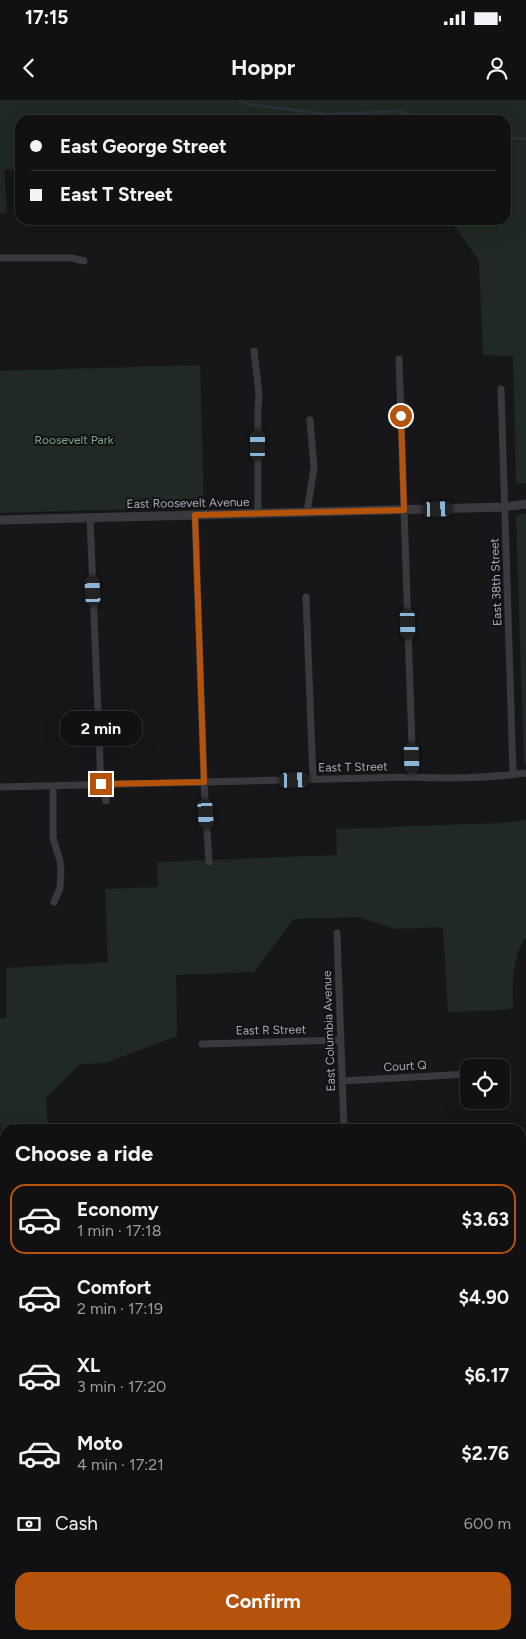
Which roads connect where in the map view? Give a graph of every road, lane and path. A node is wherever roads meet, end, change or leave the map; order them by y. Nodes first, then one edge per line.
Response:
1 (0, 258) edge
2 (84, 261) dead end
3 (254, 352) dead end
4 (399, 359) dead end
5 (502, 389) dead end
6 (310, 420) dead end
7 (526, 504) edge
8 (505, 507) junction
9 (404, 510) junction
10 (307, 512) junction
11 (258, 513) junction
12 (195, 515) junction
13 (90, 518) junction
14 (0, 520) edge
15 (306, 597) dead end
16 (526, 773) edge
17 (513, 774) junction
18 (413, 777) junction
19 (313, 779) junction
20 (204, 782) junction
21 (103, 784) junction
22 (53, 786) junction
23 (0, 787) edge
24 (106, 801) dead end
25 (209, 862) dead end
26 (54, 902) dead end
27 (337, 933) dead end
28 (341, 1040) junction
29 (202, 1044) dead end
30 (460, 1074) edge
31 (342, 1081) junction
32 (344, 1124) edge

1 - 2 street
3 - 11 street
4 - 9 street
5 - 8 street, East 38th Street
6 - 10 street
7 - 8 street, East Roosevelt Avenue
8 - 9 street, East Roosevelt Avenue
8 - 17 street, East 38th Street
9 - 10 street, East Roosevelt Avenue
9 - 18 street
10 - 11 street, East Roosevelt Avenue
11 - 12 street, East Roosevelt Avenue
12 - 13 street, East Roosevelt Avenue
12 - 20 street
13 - 14 street, East Roosevelt Avenue
13 - 21 street
15 - 19 street
16 - 17 street, East T Street
17 - 18 street, East T Street
18 - 19 street, East T Street
19 - 20 street, East T Street
20 - 21 street, East T Street
20 - 25 street
21 - 22 street, East T Street
21 - 24 street
22 - 23 street, East T Street
22 - 26 street
27 - 28 street, East Columbia Avenue
28 - 29 street, East R Street
28 - 31 street, East Columbia Avenue
30 - 31 street, Court Q
31 - 32 street, East Columbia Avenue

